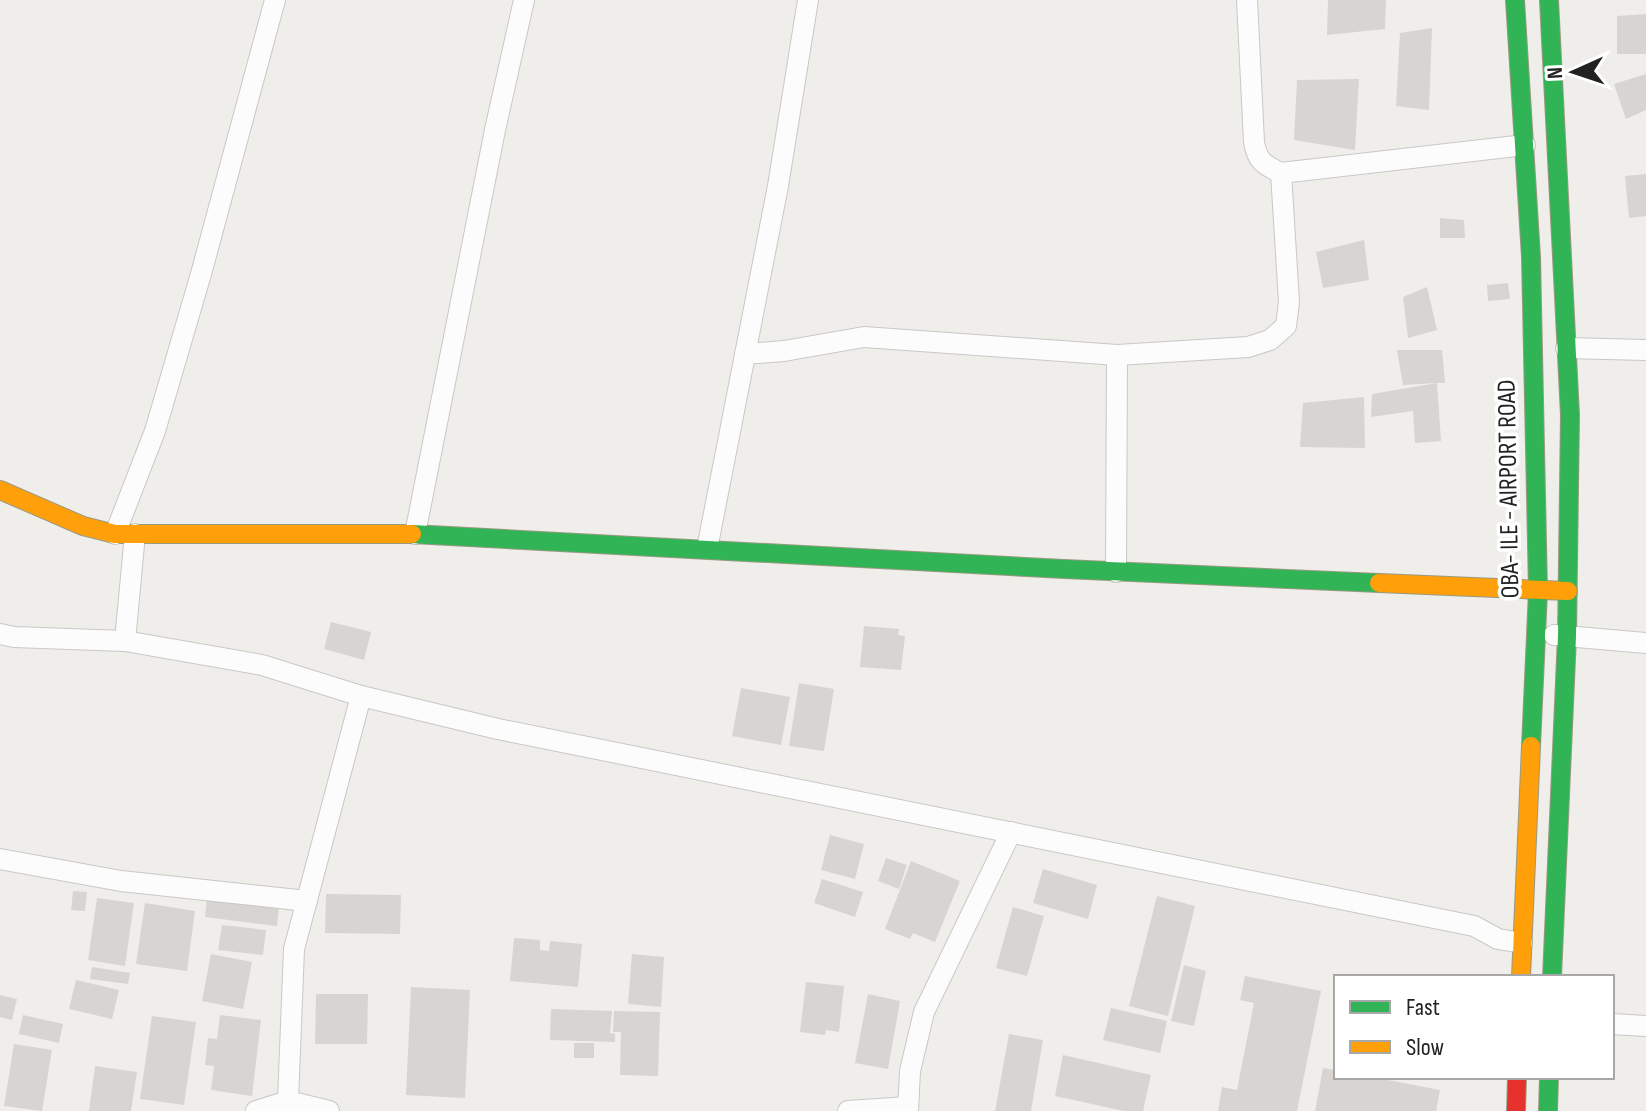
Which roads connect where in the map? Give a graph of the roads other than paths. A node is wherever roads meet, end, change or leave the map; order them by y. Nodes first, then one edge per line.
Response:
1 (524, 0) edge
2 (808, 0) edge
3 (1247, 0) edge
4 (1515, 0) edge
5 (1549, 0) edge
6 (271, 1) edge
7 (1525, 145) junction
8 (1281, 173) junction
9 (1566, 348) junction
10 (1646, 350) edge
11 (745, 354) junction
12 (1117, 355) junction
13 (1570, 415) junction
14 (1536, 418) junction
15 (0, 490) edge
16 (125, 534) junction
17 (415, 534) junction
18 (707, 549) junction
19 (1116, 572) junction
20 (1538, 591) junction
21 (1568, 591) junction
22 (0, 634) edge
23 (1536, 635) junction
24 (1567, 636) junction
25 (125, 641) junction
26 (1646, 643) edge
27 (361, 696) junction
28 (1011, 832) junction
29 (0, 859) edge
30 (307, 901) junction
31 (1522, 943) junction
32 (1521, 975) edge
33 (1552, 975) edge
34 (1614, 1024) edge
35 (1646, 1026) edge
36 (1517, 1079) edge
37 (1549, 1079) edge
38 (288, 1101) junction
39 (908, 1109) edge
40 (256, 1111) edge
41 (329, 1111) edge
42 (848, 1111) edge
43 (1516, 1111) edge
44 (1548, 1111) edge

1 - 17 street
2 - 11 street
3 - 8 street
4 - 7 main road, OBA- ILE - AIRPORT ROAD
5 - 9 main road
6 - 16 street
7 - 8 street
7 - 14 main road, OBA- ILE - AIRPORT ROAD
8 - 12 street
9 - 10 street
9 - 13 main road
11 - 12 street
11 - 18 street
12 - 19 street
13 - 14 main road
13 - 21 main road
14 - 20 main road, OBA- ILE - AIRPORT ROAD
15 - 16 main road
16 - 17 main road
16 - 25 street
17 - 18 main road
18 - 19 main road
19 - 20 main road
20 - 21 main road
20 - 23 main road, OBA- ILE - AIRPORT ROAD
21 - 24 main road
22 - 25 street
23 - 24 street
23 - 31 main road, OBA- ILE - AIRPORT ROAD
24 - 26 street
24 - 33 main road
25 - 27 street
27 - 28 street
27 - 30 street
28 - 31 street
28 - 39 street
29 - 30 street
30 - 38 street
31 - 32 main road, OBA- ILE - AIRPORT ROAD
34 - 35 street
36 - 43 main road
37 - 44 main road
38 - 40 street
38 - 41 street
39 - 42 street

